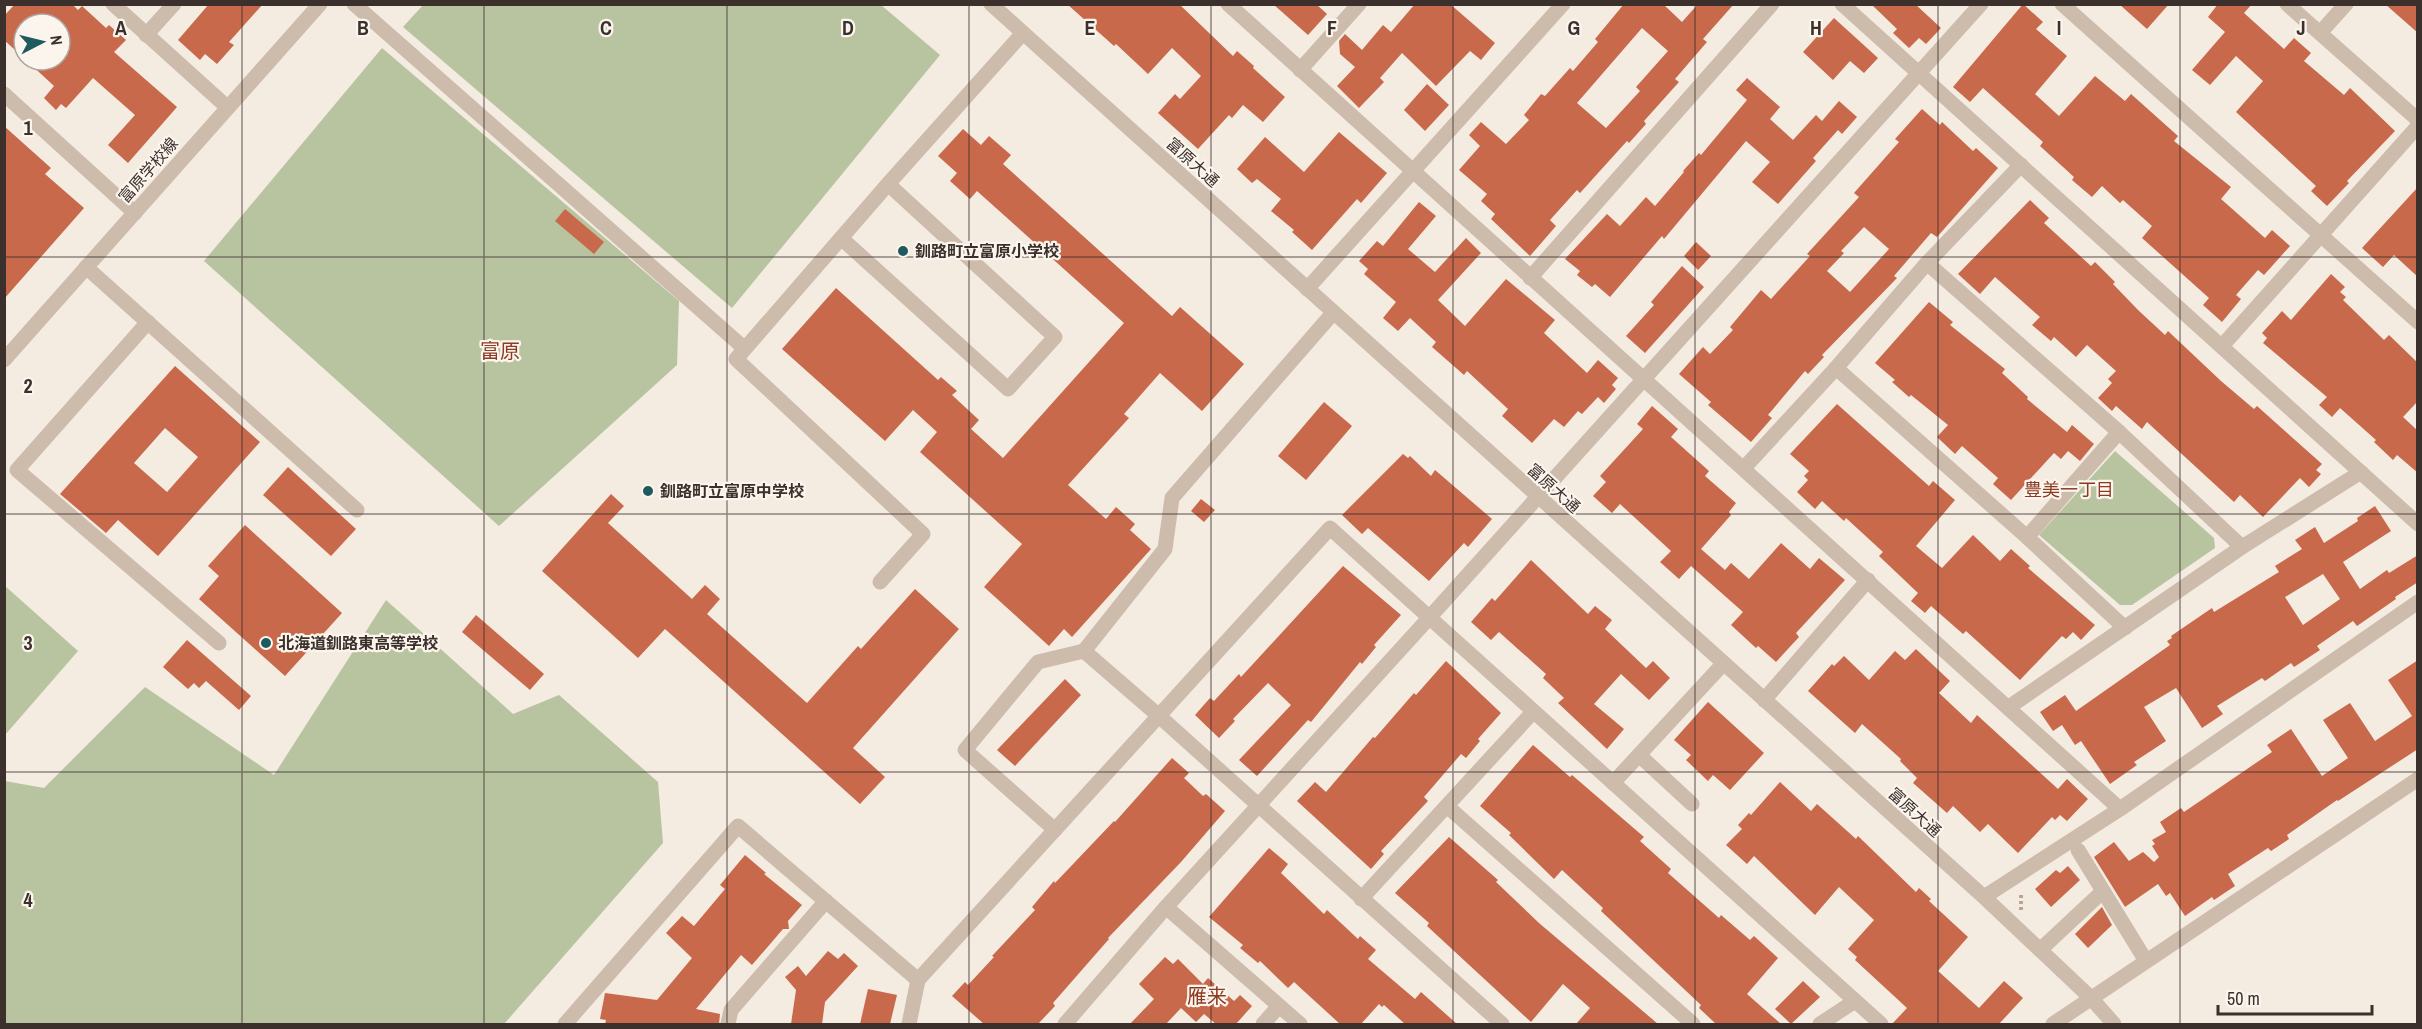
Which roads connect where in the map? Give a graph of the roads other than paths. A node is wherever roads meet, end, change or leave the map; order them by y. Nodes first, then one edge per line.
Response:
1 (113, 4) edge
2 (174, 4) edge
3 (320, 4) edge
4 (354, 4) edge
5 (991, 4) edge
6 (1228, 4) edge
7 (1359, 4) edge
8 (1563, 4) edge
9 (1772, 4) edge
10 (1842, 4) edge
11 (1981, 4) edge
12 (2062, 4) edge
13 (2287, 4) edge
14 (2346, 4) edge
15 (1023, 33) junction
16 (2320, 33) junction
17 (146, 35) junction
18 (1300, 70) junction
19 (1919, 73) junction
20 (4, 94) edge
21 (227, 107) junction
22 (2418, 120) edge
23 (2418, 126) edge
24 (2021, 165) junction
25 (1413, 171) junction
26 (888, 184) junction
27 (135, 213) junction
28 (2320, 234) junction
29 (842, 238) junction
30 (1927, 263) junction
31 (86, 267) junction
32 (1530, 278) junction
33 (1307, 289) junction
34 (1333, 313) junction
35 (148, 322) junction
36 (2418, 322) edge
37 (2222, 346) junction
38 (744, 348) junction
39 (4, 360) edge
40 (1836, 368) junction
41 (1644, 378) junction
42 (2119, 432) junction
43 (1744, 468) junction
44 (2361, 472) junction
45 (1537, 497) junction
46 (357, 510) dead end
47 (2418, 524) edge
48 (2027, 537) junction
49 (2242, 547) junction
50 (1868, 580) junction
51 (880, 582) dead end
52 (2418, 602) edge
53 (1429, 618) junction
54 (2125, 628) junction
55 (219, 644) dead end
56 (1084, 651) junction
57 (1723, 664) junction
58 (1764, 700) junction
59 (2009, 707) junction
60 (1533, 711) junction
61 (1159, 716) junction
62 (1639, 755) junction
63 (2418, 779) edge
64 (1613, 783) junction
65 (1692, 804) dead end
66 (1259, 806) junction
67 (1448, 807) junction
68 (2120, 809) junction
69 (1055, 830) junction
70 (2078, 850) dead end
71 (2102, 892) junction
72 (1984, 897) junction
73 (1361, 899) junction
74 (826, 901) junction
75 (1166, 907) junction
76 (2040, 950) junction
77 (2146, 961) junction
78 (918, 980) junction
79 (2091, 998) junction
80 (1856, 1000) junction
81 (1279, 1006) junction
82 (1498, 1023) edge
83 (565, 1024) edge
84 (728, 1024) edge
85 (909, 1024) edge
86 (1065, 1024) edge
87 (1263, 1024) edge
88 (1300, 1024) edge
89 (1693, 1024) edge
90 (1821, 1024) edge
91 (1881, 1024) edge
92 (2053, 1024) edge
93 (2114, 1024) edge

1 - 17 street
2 - 17 street
3 - 21 street, 富原学校線
4 - 38 street
5 - 15 street, 富原大通
6 - 18 street
7 - 18 street
8 - 25 street
9 - 32 street
10 - 19 street
11 - 19 street
12 - 28 street
13 - 16 street
14 - 16 street
15 - 26 street
15 - 33 street, 富原大通
16 - 22 street
17 - 21 street
18 - 25 street
19 - 24 street
19 - 41 street
20 - 27 street
21 - 27 street, 富原学校線
23 - 28 street
24 - 30 street
24 - 37 street
25 - 32 street
25 - 33 street
26 - 29 street
26 - 29 street
27 - 31 street, 富原学校線
28 - 36 street
28 - 37 street
29 - 38 street
30 - 40 street
30 - 42 street
31 - 35 street
31 - 39 street, 富原学校線
32 - 41 street
33 - 34 street, 富原大通
34 - 45 street, 富原大通
34 - 56 street
35 - 46 street
35 - 55 street
37 - 44 street
38 - 51 street
40 - 43 street
40 - 48 street
41 - 43 street
41 - 45 street
42 - 48 street
42 - 49 street
43 - 50 street
44 - 47 street
44 - 49 street
45 - 53 street
45 - 57 street, 富原大通
48 - 54 street
49 - 54 street
50 - 58 street
50 - 59 street
52 - 68 street
53 - 60 street
53 - 61 street
53 - 66 street
54 - 59 street
56 - 61 street
56 - 69 street
57 - 58 street, 富原大通
57 - 62 street
58 - 72 street, 富原大通
59 - 68 street
60 - 64 street
60 - 67 street
61 - 66 street
61 - 69 street
62 - 64 street
62 - 65 street
63 - 77 street
64 - 80 street
66 - 73 street
66 - 75 street
67 - 73 street
67 - 89 street
68 - 72 street
69 - 78 street
70 - 71 street
71 - 76 street
71 - 77 street
72 - 76 street, 富原大通
73 - 82 street
74 - 78 street
74 - 83 street
74 - 84 street
75 - 81 street
75 - 86 street
76 - 79 street, 富原大通
77 - 79 street
78 - 85 street
79 - 92 street
79 - 93 street, 富原大通
80 - 90 street
80 - 91 street
81 - 87 street
81 - 88 street

